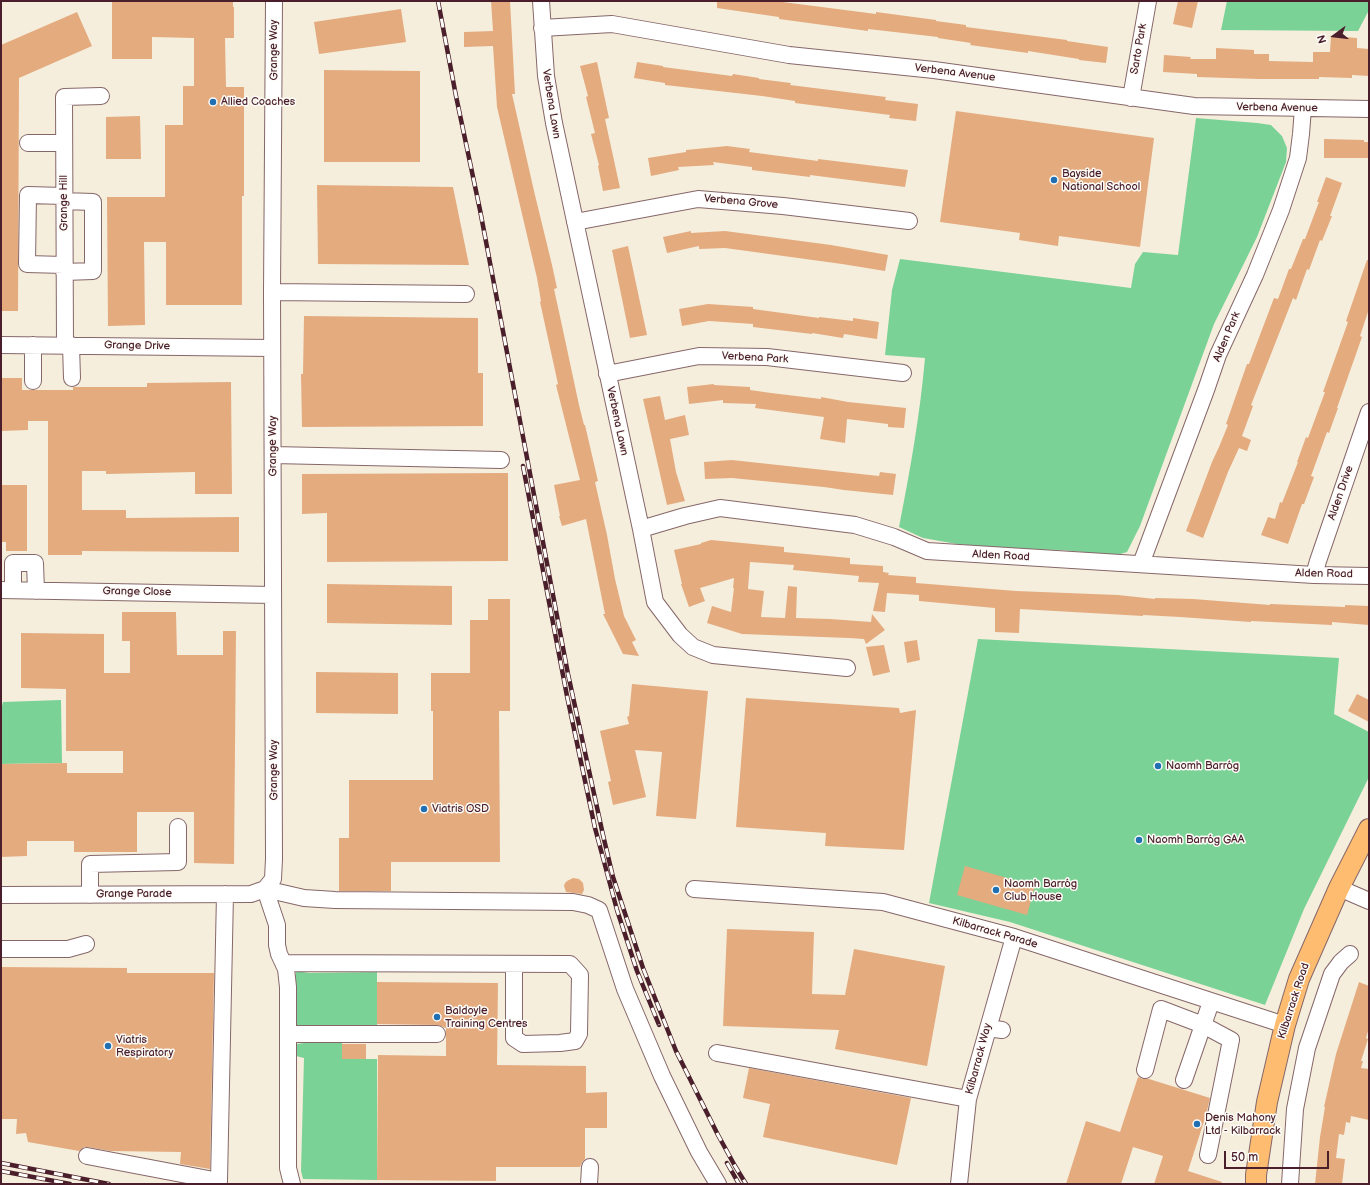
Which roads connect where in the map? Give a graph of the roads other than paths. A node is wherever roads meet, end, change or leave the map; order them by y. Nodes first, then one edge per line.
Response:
1 (274, 1) edge
2 (541, 1) edge
3 (1148, 1) edge
4 (542, 28) junction
5 (101, 96) dead end
6 (1131, 98) junction
7 (1303, 108) junction
8 (1369, 110) edge
9 (28, 143) dead end
10 (64, 143) junction
11 (64, 199) junction
12 (909, 221) dead end
13 (575, 222) junction
14 (64, 268) junction
15 (272, 292) junction
16 (466, 294) dead end
17 (1, 345) edge
18 (33, 345) junction
19 (68, 345) junction
20 (272, 348) junction
21 (903, 373) dead end
22 (607, 374) junction
23 (72, 378) dead end
24 (33, 381) dead end
25 (1369, 412) edge
26 (273, 455) junction
27 (501, 460) dead end
28 (641, 530) junction
29 (1141, 564) junction
30 (1314, 575) junction
31 (1369, 576) edge
32 (7, 590) edge
33 (36, 590) junction
34 (273, 595) junction
35 (847, 668) dead end
36 (178, 827) dead end
37 (1369, 829) edge
38 (1339, 888) junction
39 (694, 889) dead end
40 (266, 890) junction
41 (90, 894) junction
42 (225, 894) junction
43 (1, 895) edge
44 (1369, 901) edge
45 (1014, 937) junction
46 (86, 944) dead end
47 (1, 949) edge
48 (1350, 954) dead end
49 (284, 962) junction
50 (515, 964) junction
51 (1211, 1002) junction
52 (1203, 1025) junction
53 (1285, 1025) junction
54 (288, 1034) junction
55 (437, 1034) dead end
56 (717, 1053) dead end
57 (1145, 1070) dead end
58 (1184, 1080) dead end
59 (968, 1099) junction
60 (1208, 1155) dead end
61 (87, 1156) dead end
62 (590, 1167) dead end
63 (292, 1184) edge
64 (589, 1184) edge
65 (718, 1184) edge
66 (959, 1184) edge
67 (1256, 1184) edge
68 (1290, 1184) edge

1 - 15 street, Grange Way
2 - 4 street, Verbena Lawn
3 - 6 street, Sarto Park
4 - 6 street, Verbena Avenue
4 - 13 street, Verbena Lawn
5 - 10 street, Grange Hill
6 - 7 street, Verbena Avenue
7 - 8 street, Verbena Avenue
7 - 29 street, Alden Park
9 - 10 street
10 - 11 street, Grange Hill
11 - 14 street, Grange Hill
11 - 14 street
11 - 14 street
12 - 13 street, Verbena Grove
13 - 22 street, Verbena Lawn
14 - 19 street, Grange Hill
15 - 16 street
15 - 20 street, Grange Way
17 - 18 street, Grange Drive
18 - 19 street, Grange Drive
18 - 24 street
19 - 20 street, Grange Drive
19 - 23 street, Grange Hill
20 - 26 street, Grange Way
21 - 22 street, Verbena Park
22 - 28 street, Verbena Lawn
25 - 30 street, Alden Drive
26 - 27 street
26 - 34 street, Grange Way
28 - 29 street, Alden Road
28 - 35 street, Verbena Lawn
29 - 30 street, Alden Road
30 - 31 street, Alden Road
32 - 33 street, Grange Close
32 - 33 street
33 - 34 street, Grange Close
34 - 40 street, Grange Way
36 - 41 street
37 - 38 main road, Kilbarrack Road
38 - 44 street
38 - 53 main road, Kilbarrack Road
39 - 45 street, Kilbarrack Parade
40 - 42 street, Grange Parade
40 - 49 street
40 - 65 street
41 - 42 street, Grange Parade
41 - 43 street, Grange Parade
42 - 61 street
45 - 51 street, Kilbarrack Parade
45 - 59 street, Kilbarrack Way
46 - 47 street
48 - 68 street
49 - 50 street
49 - 54 street
50 - 50 street
51 - 52 street
51 - 53 street, Kilbarrack Parade
52 - 57 street
52 - 58 street
52 - 60 street
53 - 67 main road, Kilbarrack Road
54 - 55 street
54 - 63 street
56 - 59 street
59 - 66 street, Kilbarrack Way
62 - 64 street

